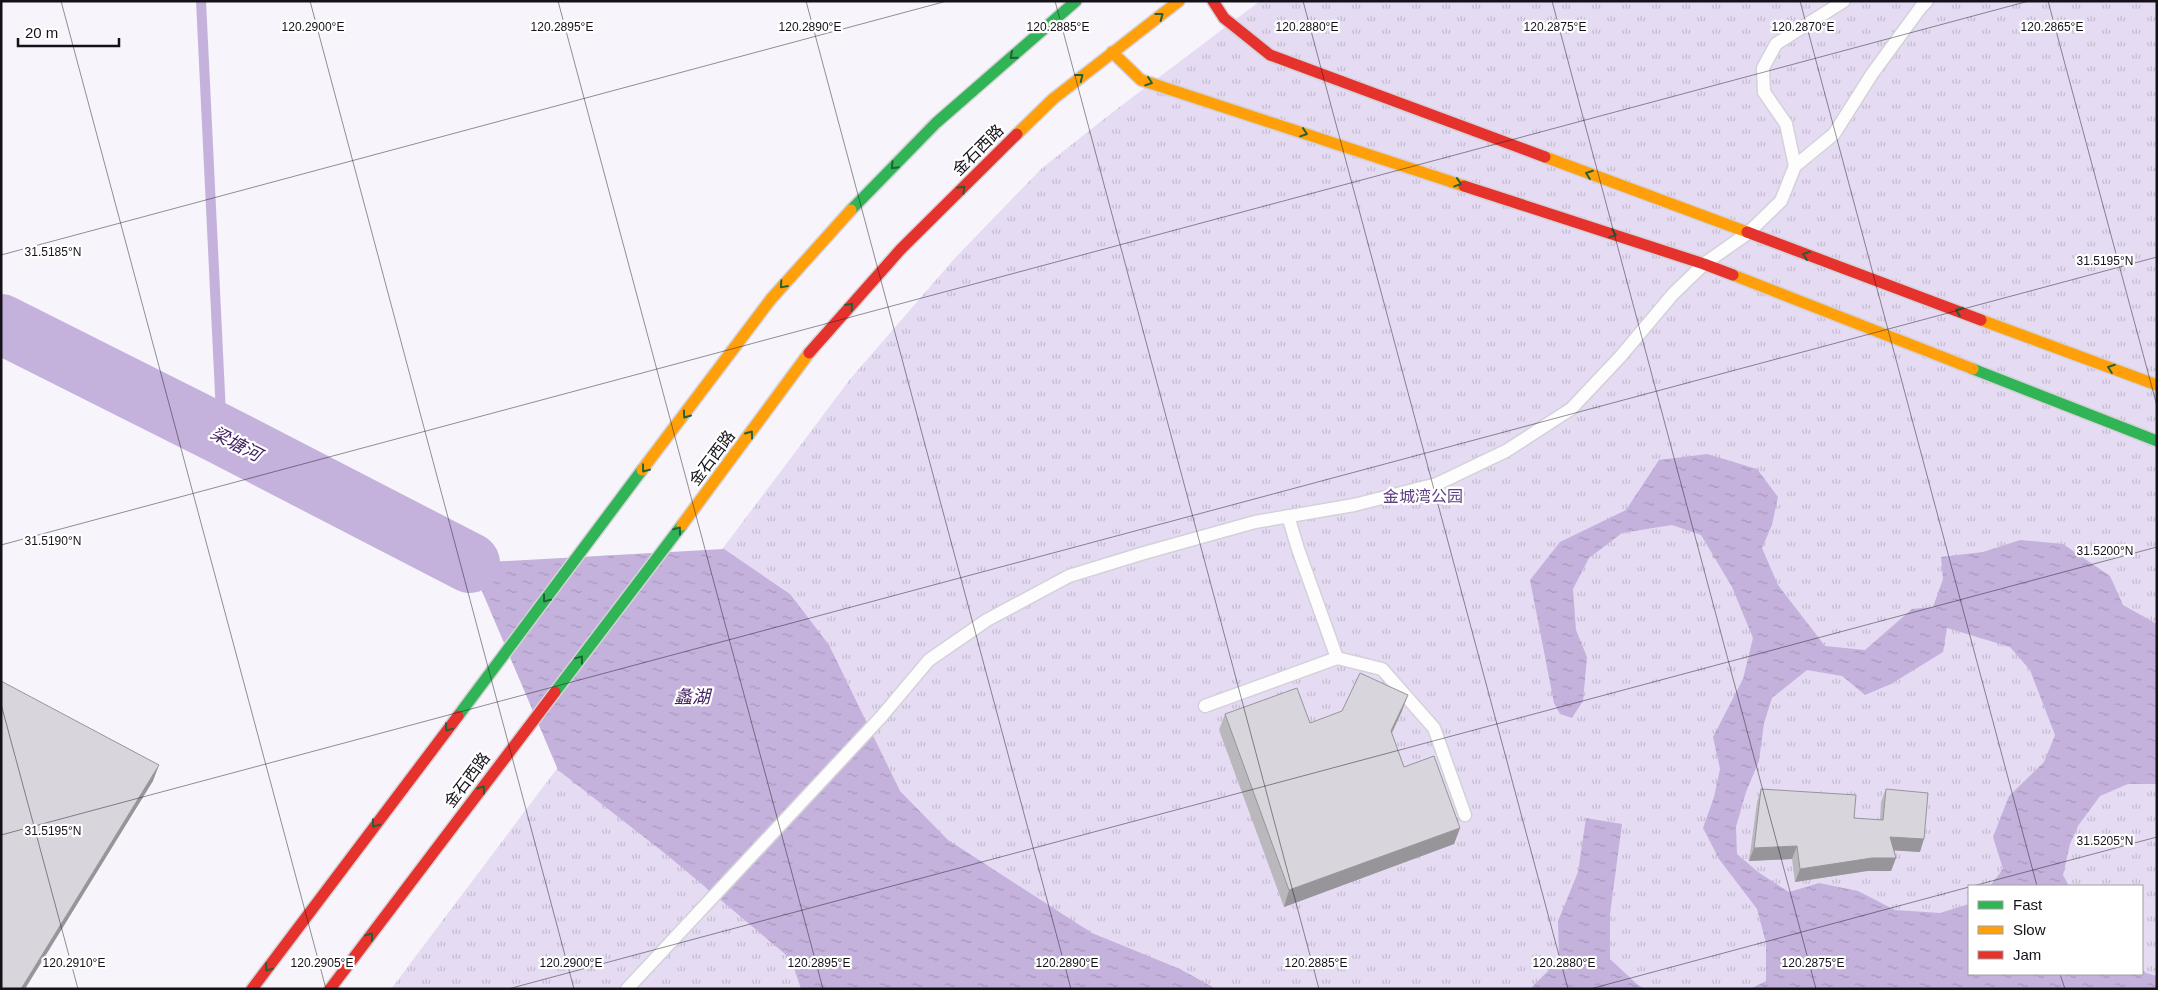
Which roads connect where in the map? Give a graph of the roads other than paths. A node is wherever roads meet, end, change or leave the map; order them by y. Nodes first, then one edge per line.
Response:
1 (1076, 1) edge
2 (1179, 1) edge
3 (1213, 1) edge
4 (1844, 1) edge
5 (1927, 1) edge
6 (1112, 52) junction
7 (1795, 166) junction
8 (1748, 233) junction
9 (1704, 264) junction
10 (2157, 385) edge
11 (2157, 441) edge
12 (1288, 516) junction
13 (1338, 658) junction
14 (1205, 706) dead end
15 (1465, 815) dead end
16 (252, 989) edge
17 (330, 989) edge
18 (627, 989) edge

1 -> 16 main road
6 -> 2 main road, 金石西路
8 -> 3 main road
4 - 7 lane
5 - 7 lane
6 -> 9 main road
17 -> 6 main road, 金石西路
7 - 8 lane
8 - 9 lane
10 -> 8 main road
9 - 11 main road
9 - 12 lane
12 - 13 lane
12 - 18 lane
13 - 14 lane
13 - 15 lane

